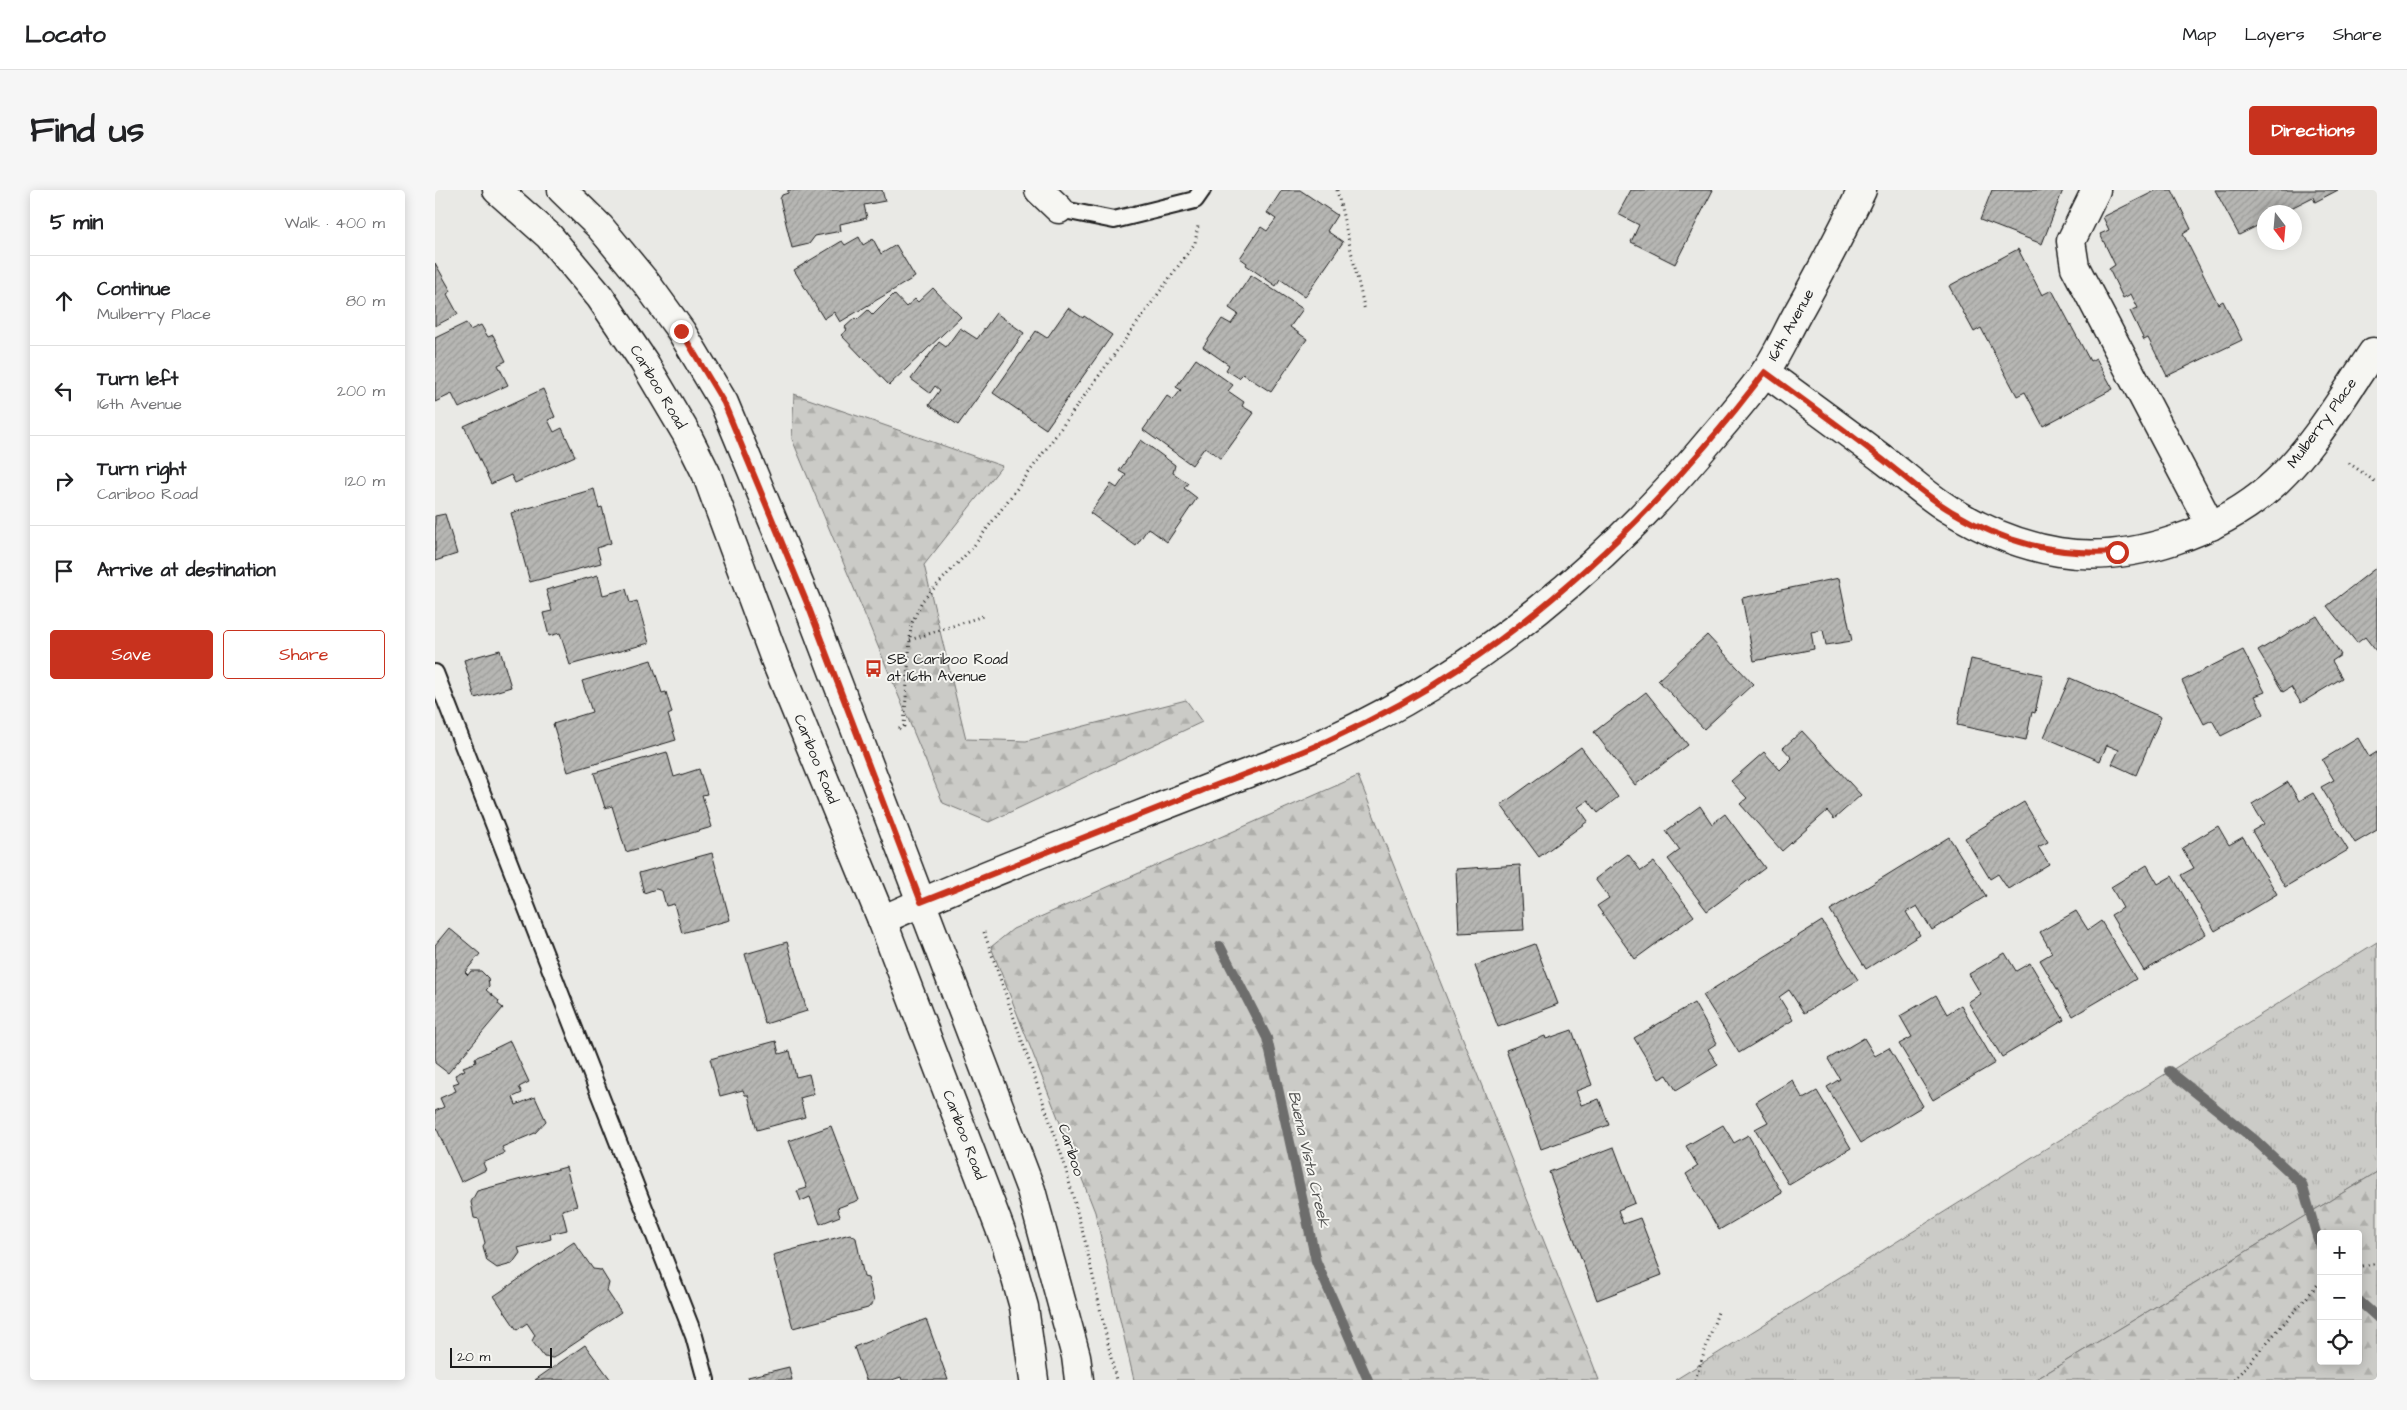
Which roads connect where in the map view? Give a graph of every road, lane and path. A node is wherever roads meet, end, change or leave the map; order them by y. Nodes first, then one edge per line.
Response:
1 (497, 190) edge
2 (562, 190) edge
3 (1039, 190) edge
4 (1337, 190) edge
5 (1862, 190) edge
6 (2096, 190) edge
7 (1199, 195) edge
8 (1059, 209) joint
9 (1365, 311) dead end
10 (2373, 352) dead end
11 (1765, 372) junction
12 (2349, 463) dead end
13 (2377, 483) edge
14 (2211, 526) junction
15 (986, 615) dead end
16 (910, 640) junction
17 (435, 673) edge
18 (899, 730) dead end
19 (921, 902) junction
20 (882, 920) junction
21 (984, 932) dead end
22 (2377, 1263) edge
23 (2362, 1266) edge
24 (2317, 1286) edge
25 (1718, 1312) dead end
26 (706, 1380) edge
27 (1034, 1380) edge
28 (1079, 1380) edge
29 (1116, 1380) edge
30 (1695, 1380) edge
31 (2234, 1380) edge

1 - 20 street, Cariboo Road
2 - 19 street
3 - 8 street
4 - 9 path
5 - 11 street, 16th Avenue
6 - 14 street
7 - 8 lane
7 - 16 path
10 - 14 street, Mulberry Place
11 - 14 street, Mulberry Place
11 - 19 street, 16th Avenue
12 - 13 path
15 - 16 path
16 - 18 path
17 - 26 lane
19 - 20 street, 16th Avenue
19 - 28 street
20 - 27 street, Cariboo Road
21 - 29 path, Cariboo
22 - 23 path
24 - 31 path
25 - 30 path

